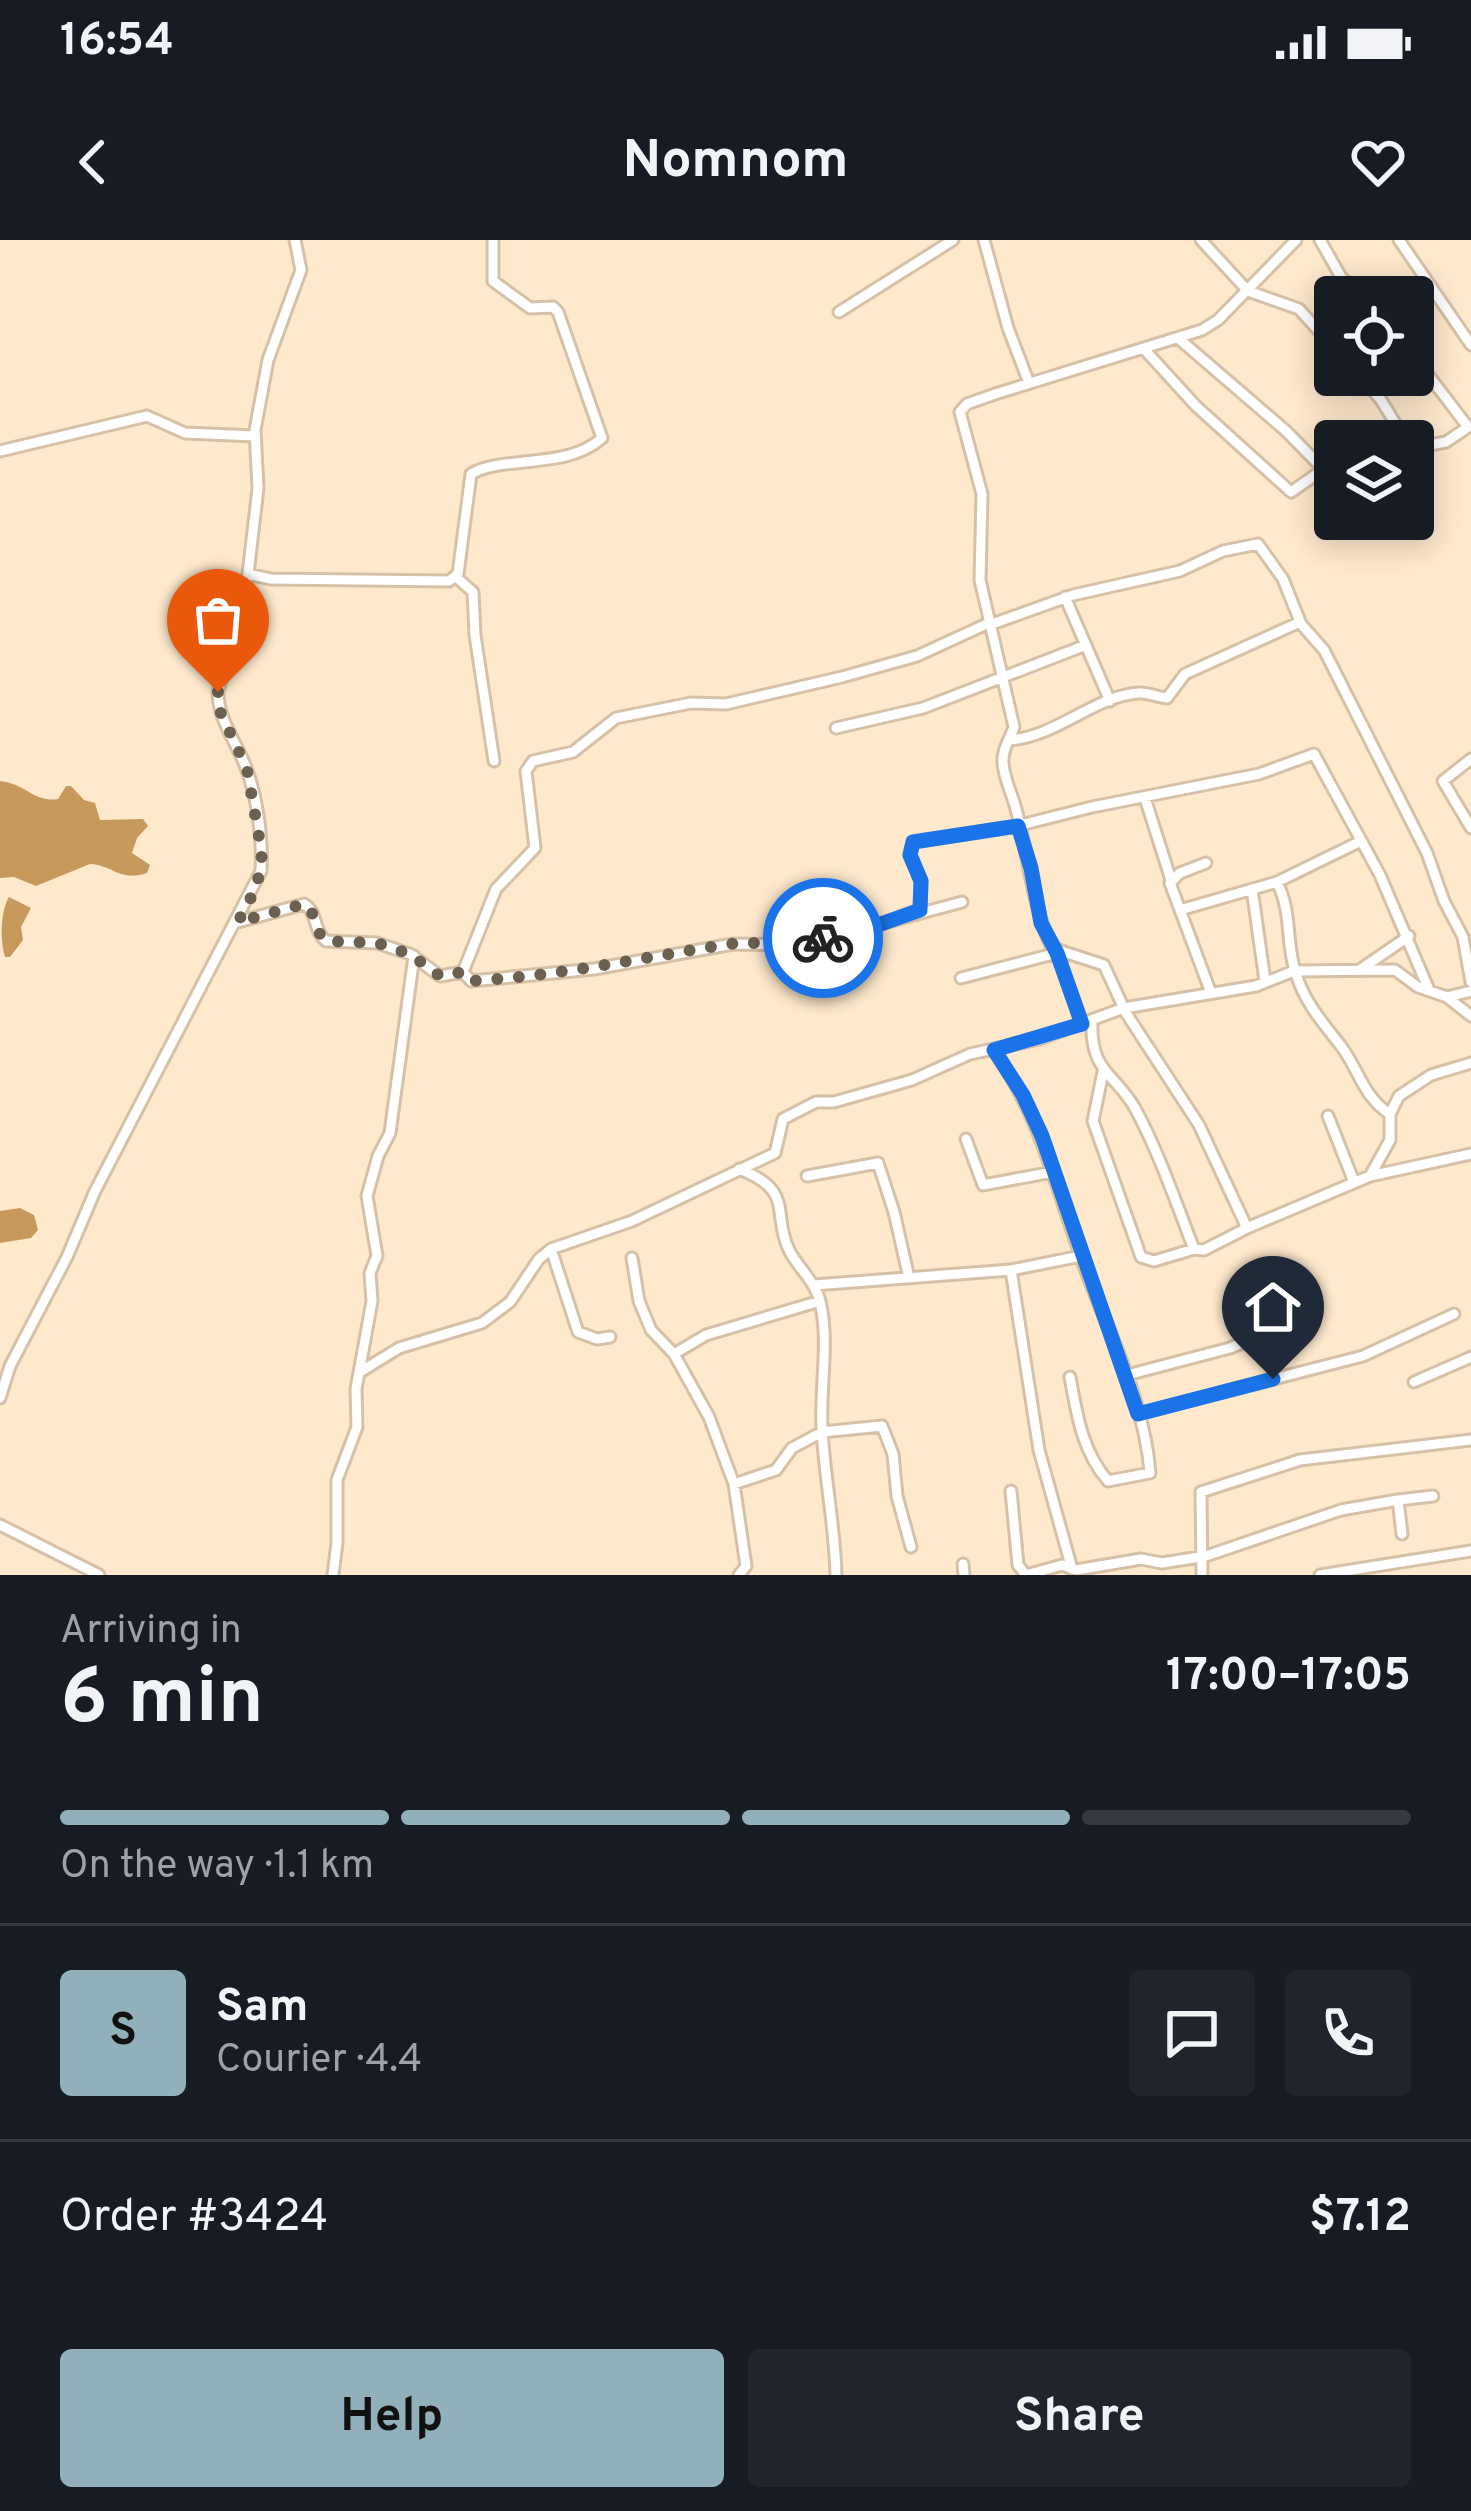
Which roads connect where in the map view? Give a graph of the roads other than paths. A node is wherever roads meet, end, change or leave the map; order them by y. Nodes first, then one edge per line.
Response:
1 (295, 240) edge
2 (493, 240) edge
3 (953, 240) edge
4 (984, 240) edge
5 (1201, 240) edge
6 (1296, 240) edge
7 (1320, 240) edge
8 (1399, 240) edge
9 (1340, 276) edge
10 (1248, 291) junction
11 (839, 312) dead end
12 (1314, 326) edge
13 (1178, 338) junction
14 (1471, 345) edge
15 (1144, 349) junction
16 (1434, 382) edge
17 (1030, 383) junction
18 (1469, 427) edge
19 (255, 436) junction
20 (1434, 444) edge
21 (0, 451) edge
22 (1314, 459) edge
23 (1314, 476) edge
24 (248, 574) junction
25 (456, 578) junction
26 (1065, 597) junction
27 (1300, 622) junction
28 (992, 623) junction
29 (1086, 645) junction
30 (1005, 676) junction
31 (1110, 701) junction
32 (836, 728) dead end
33 (1010, 740) junction
34 (1471, 759) edge
35 (494, 760) dead end
36 (1145, 798) junction
37 (1018, 826) junction
38 (1471, 828) edge
39 (1361, 841) junction
40 (1206, 862) dead end
41 (1171, 880) junction
42 (1277, 882) junction
43 (1252, 890) junction
44 (962, 902) dead end
45 (920, 910) junction
46 (1180, 910) junction
47 (238, 922) junction
48 (1409, 936) junction
49 (1057, 953) junction
50 (414, 956) junction
51 (1360, 969) junction
52 (1294, 971) junction
53 (463, 972) junction
54 (961, 978) dead end
55 (1265, 981) junction
56 (1471, 987) edge
57 (1429, 990) junction
58 (1211, 993) junction
59 (1448, 997) junction
60 (1124, 1008) junction
61 (1471, 1016) edge
62 (1087, 1023) junction
63 (994, 1050) junction
64 (1471, 1063) edge
65 (1103, 1072) junction
66 (1390, 1114) junction
67 (1328, 1116) dead end
68 (966, 1138) dead end
69 (1471, 1154) edge
70 (738, 1169) junction
71 (1053, 1172) junction
72 (807, 1176) dead end
73 (1370, 1176) junction
74 (1354, 1182) junction
75 (1247, 1228) junction
76 (551, 1249) junction
77 (1194, 1249) junction
78 (1081, 1256) junction
79 (632, 1258) dead end
80 (1011, 1270) junction
81 (909, 1278) junction
82 (814, 1286) junction
83 (820, 1300) junction
84 (1454, 1314) dead end
85 (1265, 1333) dead end
86 (610, 1337) dead end
87 (674, 1354) junction
88 (1471, 1358) edge
89 (360, 1372) junction
90 (1127, 1375) junction
91 (1070, 1377) dead end
92 (1414, 1382) dead end
93 (0, 1398) edge
94 (1138, 1414) junction
95 (822, 1432) junction
96 (1471, 1440) edge
97 (734, 1484) junction
98 (1011, 1491) dead end
99 (1432, 1496) dead end
100 (1398, 1500) junction
101 (0, 1525) edge
102 (1402, 1534) dead end
103 (911, 1547) dead end
104 (1471, 1552) edge
105 (1201, 1557) junction
106 (1072, 1569) junction
107 (99, 1575) edge
108 (333, 1575) edge
109 (739, 1575) edge
110 (836, 1575) edge
111 (1026, 1575) edge
112 (1202, 1575) edge
113 (1320, 1575) edge

1 - 19 street
2 - 25 street
3 - 11 street
4 - 17 street
5 - 10 street
6 - 10 street
7 - 9 street
8 - 14 street
10 - 12 street
10 - 13 street
13 - 15 street
13 - 22 street
15 - 17 street
15 - 23 street
16 - 18 street
17 - 28 street
18 - 20 street
19 - 21 street
19 - 24 street
24 - 25 street
24 - 47 street
25 - 35 street
26 - 27 street
26 - 28 street
26 - 29 street
27 - 31 street
27 - 56 street
28 - 30 street
28 - 53 street
29 - 30 street
29 - 31 street
30 - 32 street
30 - 33 street
31 - 33 street
33 - 37 street
34 - 38 street
36 - 37 street
36 - 39 street
36 - 41 street
37 - 45 street
37 - 49 street
39 - 42 street
39 - 48 street
40 - 41 street
41 - 46 street
42 - 43 street
42 - 52 street
43 - 46 street
43 - 55 street
44 - 45 street
45 - 53 street
46 - 58 street
47 - 50 street
47 - 93 street
48 - 51 street
48 - 57 street
49 - 54 street
49 - 60 street
49 - 62 street
50 - 53 street
50 - 89 street
51 - 52 street
51 - 57 street
52 - 55 street
52 - 66 street
55 - 58 street
56 - 59 street
57 - 59 street
58 - 60 street
59 - 61 street
60 - 62 street
60 - 75 street
62 - 63 street
62 - 65 street
63 - 70 street
63 - 71 street
64 - 66 street
65 - 77 street
65 - 77 street
66 - 73 street
67 - 74 street
68 - 71 street
69 - 73 street
70 - 76 street
70 - 82 street
71 - 78 street
72 - 81 street
73 - 74 street
74 - 75 street
75 - 77 street
76 - 86 street
76 - 89 street
78 - 80 street
78 - 90 street
79 - 87 street
80 - 81 street
80 - 106 street
81 - 82 street
82 - 83 street
83 - 87 street
83 - 95 street
84 - 94 street
85 - 90 street
87 - 97 street
88 - 92 street
89 - 108 street
90 - 94 street
91 - 94 street
95 - 97 street
95 - 103 street
95 - 110 street
96 - 105 street
97 - 109 street
98 - 111 street
99 - 100 street
100 - 102 street
100 - 105 street
101 - 107 street
104 - 113 street
105 - 106 street
105 - 112 street
106 - 111 street

